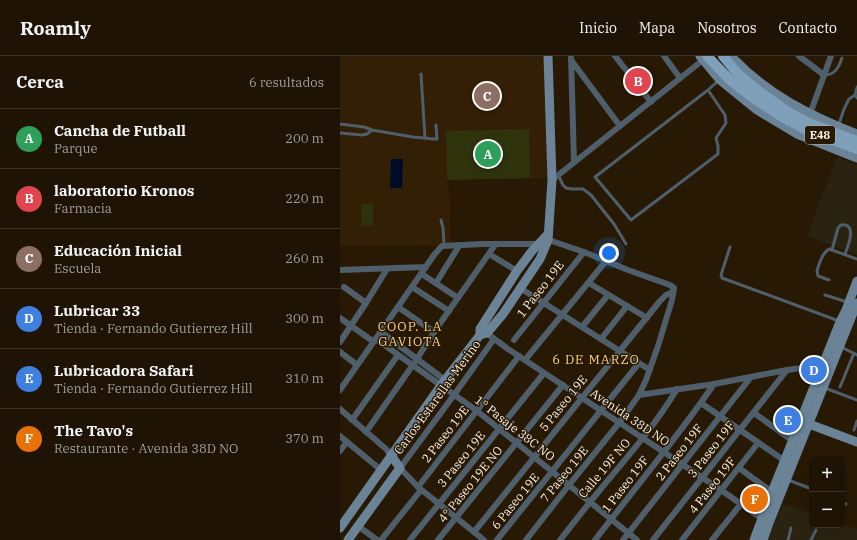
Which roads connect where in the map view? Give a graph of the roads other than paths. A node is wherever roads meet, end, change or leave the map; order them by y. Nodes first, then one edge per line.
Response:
1 (548, 56) edge
2 (615, 56) edge
3 (664, 56) edge
4 (713, 56) edge
5 (731, 56) edge
6 (799, 56) edge
7 (831, 56) edge
8 (703, 57) edge
9 (571, 58) edge
10 (842, 58) dead end
11 (720, 59) edge
12 (726, 66) dead end
13 (421, 74) dead end
14 (824, 75) junction
15 (680, 78) junction
16 (725, 80) junction
17 (857, 87) edge
18 (708, 90) junction
19 (758, 96) junction
20 (856, 97) edge
21 (742, 98) joint
22 (651, 102) junction
23 (810, 114) junction
24 (786, 115) junction
25 (340, 124) edge
26 (436, 125) dead end
27 (620, 126) junction
28 (838, 127) junction
29 (372, 130) junction
30 (340, 133) edge
31 (857, 134) edge
32 (425, 138) junction
33 (857, 141) edge
34 (857, 149) edge
35 (857, 158) edge
36 (574, 162) junction
37 (555, 177) junction
38 (441, 220) dead end
39 (545, 241) junction
40 (626, 244) dead end
41 (495, 245) junction
42 (444, 246) junction
43 (459, 246) junction
44 (730, 247) dead end
45 (832, 250) junction
46 (584, 252) junction
47 (489, 254) junction
48 (845, 254) junction
49 (857, 259) edge
50 (606, 261) junction
51 (426, 267) junction
52 (408, 268) junction
53 (387, 269) junction
54 (340, 270) edge
55 (517, 271) junction
56 (420, 275) junction
57 (829, 280) dead end
58 (857, 281) edge
59 (436, 283) junction
60 (589, 283) junction
61 (344, 287) dead end
62 (412, 287) junction
63 (520, 288) junction
64 (673, 292) junction
65 (608, 295) junction
66 (825, 295) dead end
67 (458, 298) junction
68 (366, 303) junction
69 (544, 303) junction
70 (627, 306) junction
71 (398, 307) junction
72 (854, 308) edge
73 (449, 311) junction
74 (562, 314) junction
75 (340, 318) edge
76 (647, 318) junction
77 (840, 322) junction
78 (351, 326) junction
79 (582, 327) junction
80 (380, 332) junction
81 (434, 332) junction
82 (485, 334) junction
83 (601, 339) junction
84 (375, 340) junction
85 (514, 340) dead end
86 (340, 342) edge
87 (840, 347) junction
88 (620, 351) junction
89 (340, 352) edge
90 (856, 354) edge
91 (398, 355) junction
92 (519, 356) junction
93 (417, 359) junction
94 (525, 360) junction
95 (639, 362) junction
96 (357, 365) junction
97 (412, 365) junction
98 (823, 365) junction
99 (650, 370) junction
100 (787, 370) junction
101 (544, 373) junction
102 (751, 377) junction
103 (443, 383) junction
104 (714, 384) junction
105 (563, 385) junction
106 (823, 387) junction
107 (840, 387) dead end
108 (341, 388) edge
109 (677, 389) junction
110 (454, 395) junction
111 (639, 395) junction
112 (582, 398) junction
113 (857, 400) edge
114 (701, 403) junction
115 (340, 409) edge
116 (601, 410) junction
117 (477, 411) junction
118 (754, 413) junction
119 (721, 416) junction
120 (352, 420) junction
121 (619, 422) junction
122 (857, 422) edge
123 (808, 424) junction
124 (499, 429) junction
125 (740, 430) junction
126 (854, 430) dead end
127 (366, 432) junction
128 (340, 436) edge
129 (643, 438) junction
130 (793, 441) junction
131 (347, 442) junction
132 (857, 442) edge
133 (516, 443) junction
134 (758, 443) junction
135 (340, 451) edge
136 (664, 452) junction
137 (391, 455) junction
138 (534, 457) junction
139 (785, 461) junction
140 (683, 465) junction
141 (400, 468) junction
142 (739, 468) junction
143 (380, 470) junction
144 (552, 472) junction
145 (703, 478) junction
146 (786, 479) junction
147 (568, 485) junction
148 (419, 488) junction
149 (809, 488) edge
150 (721, 490) junction
151 (772, 492) junction
152 (590, 502) junction
153 (439, 504) junction
154 (740, 504) junction
155 (456, 518) junction
156 (611, 519) junction
157 (765, 521) junction
158 (340, 526) edge
159 (358, 526) junction
160 (791, 528) dead end
161 (816, 530) dead end
162 (474, 532) junction
163 (629, 533) junction
164 (760, 539) edge
165 (348, 540) edge
166 (377, 540) edge
167 (381, 540) edge
168 (410, 540) edge
169 (438, 540) edge
170 (484, 540) edge
171 (497, 540) edge
172 (526, 540) edge
173 (560, 540) edge
174 (595, 540) edge
175 (623, 540) edge
176 (637, 540) edge
177 (653, 540) edge
178 (682, 540) edge
179 (712, 540) edge
180 (788, 540) edge
181 (811, 540) edge

1 - 37 street, Carlos Estarellas Merino
2 - 22 street
3 - 15 street
4 - 11 lane
5 - 23 street, E48
6 - 14 street
7 - 14 street
8 - 15 street
8 - 16 main road, E48
9 - 27 street
9 - 36 street
10 - 14 lane
11 - 16 lane
11 - 19 main road, E48
12 - 19 lane
13 - 32 lane
14 - 23 street
15 - 22 street
16 - 18 lane
16 - 19 main road, E48
16 - 21 main road
17 - 20 lane
18 - 18 lane
19 - 24 main road, E48
20 - 28 lane
21 - 35 street, E48
22 - 27 street
23 - 28 street, E48
24 - 33 main road, E48
24 - 34 main road, E48
25 - 29 lane
26 - 32 lane
27 - 36 street
28 - 31 street, E48
29 - 30 lane
29 - 32 lane
36 - 37 street
37 - 39 street, Carlos Estarellas Merino
37 - 40 lane
38 - 42 lane
39 - 41 street
39 - 46 street
39 - 55 street, Carlos Estarellas Merino
39 - 63 street, Carlos Estarellas Merino
41 - 43 street
41 - 47 street
42 - 43 street
42 - 51 street
43 - 59 street
44 - 77 lane
45 - 48 lane
45 - 48 lane
45 - 57 lane
46 - 50 street
46 - 69 street, 1 Paseo 19E
47 - 55 street
47 - 67 street
48 - 49 lane
50 - 60 street
50 - 64 street
51 - 52 street
51 - 56 street
52 - 53 street
52 - 56 street
53 - 54 street
53 - 68 street
55 - 82 street, Carlos Estarellas Merino
56 - 59 street
56 - 62 street
58 - 72 street
59 - 67 street
60 - 65 street
60 - 74 street
61 - 68 street
62 - 71 street
62 - 73 street
63 - 69 street
63 - 82 street, Carlos Estarellas Merino
64 - 76 street, 5 Paseo 19E
64 - 99 street, 7 Paseo 19E
65 - 70 street
65 - 79 street
66 - 72 lane
67 - 73 street
68 - 78 street
69 - 74 street
69 - 85 street, 1 Paseo 19E
70 - 76 street
70 - 83 street
71 - 80 street
71 - 81 street
72 - 77 street
72 - 87 street
73 - 81 street
74 - 79 street
74 - 94 street
75 - 78 street, 1° Pasaje 38C NO
76 - 88 street, 5 Paseo 19E
77 - 98 street
78 - 84 street, 1° Pasaje 38C NO
78 - 86 street
79 - 83 street
80 - 84 street
80 - 93 street, 1° Pasaje 38C NO
81 - 93 street
82 - 92 street, Avenida 38D NO
82 - 103 street, Carlos Estarellas Merino
82 - 110 street, Carlos Estarellas Merino
83 - 88 street
84 - 91 street, 1° Pasaje 38C NO
84 - 96 street
87 - 90 lane
87 - 106 street
88 - 95 street
88 - 112 street, 5 Paseo 19E
89 - 96 street
90 - 107 lane
91 - 97 street, 1° Pasaje 38C NO
91 - 120 street
92 - 94 street, Avenida 38D NO
92 - 117 street, 2 Paseo 19E
93 - 97 street
93 - 103 street, 1° Pasaje 38C NO
94 - 101 street, Avenida 38D NO
95 - 99 street
95 - 116 street, 6 Paseo 19E
96 - 108 street
97 - 103 street, 1° Pasaje 38C NO
97 - 127 street
98 - 100 street
98 - 130 street
99 - 111 street, 7 Paseo 19E
100 - 102 street
100 - 118 street, 3 Paseo 19F
101 - 105 street, Avenida 38D NO
101 - 124 street, 3 Paseo 19E
102 - 104 street
102 - 119 street, 2 Paseo 19F
103 - 110 street, 1° Pasaje 38C NO
103 - 137 street, Carlos Estarellas Merino
104 - 109 street
104 - 114 street, 1 Paseo 19F
105 - 112 street, Avenida 38D NO
105 - 133 street, 4° Paseo 19E NO
106 - 113 lane
106 - 123 street
109 - 111 street
109 - 129 street, Calle 19F NO
110 - 117 street, 1° Pasaje 38C NO
110 - 141 street, Carlos Estarellas Merino
111 - 121 street, 7 Paseo 19E
112 - 116 street, Avenida 38D NO
112 - 138 street, 5 Paseo 19E
114 - 119 street
114 - 136 street, 1 Paseo 19F
115 - 120 street
116 - 121 street, Avenida 38D NO
116 - 144 street, 6 Paseo 19E
117 - 124 street, 1° Pasaje 38C NO
117 - 148 street, 2 Paseo 19E
118 - 125 street, 3 Paseo 19F
118 - 130 street
119 - 125 street
119 - 140 street, 2 Paseo 19F
120 - 127 street
121 - 129 street, Avenida 38D NO
121 - 147 street, 7 Paseo 19E
122 - 126 lane
123 - 132 street
123 - 146 street
124 - 133 street, 1° Pasaje 38C NO
124 - 153 street, 3 Paseo 19E
125 - 134 street
125 - 145 street, 3 Paseo 19F
127 - 137 street
128 - 131 street
129 - 136 street, Avenida 38D NO
129 - 152 street, Calle 19F NO
130 - 139 street
131 - 135 street
131 - 143 street
133 - 138 street, 1° Pasaje 38C NO
133 - 155 street, 4° Paseo 19E NO
134 - 139 street
134 - 142 street, 4 Paseo 19F
136 - 140 street, Avenida 38D NO
136 - 156 street, 1 Paseo 19F
137 - 141 street, Carlos Estarellas Merino
137 - 143 street, Carlos Estarellas Merino
138 - 144 street, 1° Pasaje 38C NO
138 - 162 street, 5 Paseo 19E
139 - 151 street
140 - 145 street, Avenida 38D NO
140 - 163 street, 2 Paseo 19F
141 - 148 street
141 - 159 street, Carlos Estarellas Merino
142 - 150 street, 4 Paseo 19F
142 - 151 street
143 - 158 street, Carlos Estarellas Merino
144 - 147 street, 1° Pasaje 38C NO
144 - 171 street, 6 Paseo 19E
145 - 150 street, Avenida 38D NO
145 - 177 street, 3 Paseo 19F
146 - 149 lane
146 - 157 street
147 - 152 street, 1° Pasaje 38C NO
147 - 172 street, 7 Paseo 19E
148 - 153 street
148 - 167 street, 2 Paseo 19E
150 - 154 street, Avenida 38D NO
150 - 178 street, 4 Paseo 19F
151 - 157 street
152 - 156 street, 1° Pasaje 38C NO
152 - 173 street, Calle 19F NO
153 - 155 street
153 - 168 street, 3 Paseo 19E
154 - 157 street, Avenida 38D NO
154 - 179 street
155 - 162 street
155 - 169 street, 4° Paseo 19E NO
156 - 163 street, 1° Pasaje 38C NO
156 - 174 street, 1 Paseo 19F
157 - 164 street
159 - 165 street, Carlos Estarellas Merino
159 - 166 street
160 - 180 lane
161 - 181 lane
162 - 170 street
163 - 175 street, 2 Paseo 19F
163 - 176 street, 1° Pasaje 38C NO

